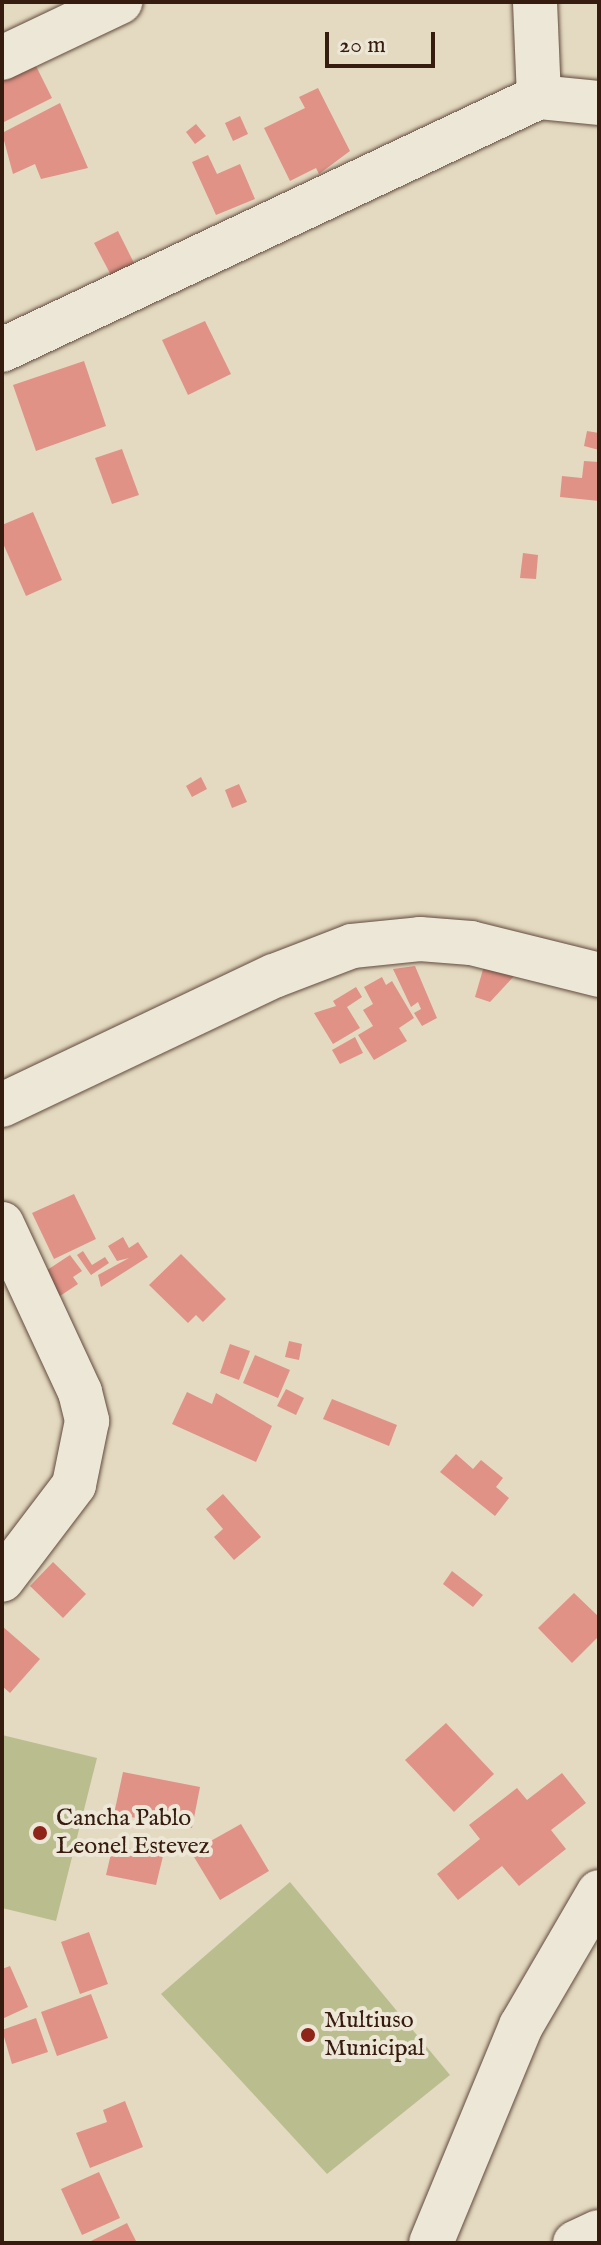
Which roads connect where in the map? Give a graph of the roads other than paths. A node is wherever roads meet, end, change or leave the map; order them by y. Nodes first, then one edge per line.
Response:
1 (120, 2) edge
2 (535, 2) edge
3 (2, 58) edge
4 (539, 97) junction
5 (599, 103) edge
6 (2, 350) edge
7 (599, 975) edge
8 (2, 1105) edge
9 (2, 1224) edge
10 (2, 1580) edge
11 (599, 1892) edge
12 (599, 2232) edge
13 (431, 2243) edge
14 (575, 2243) edge

1 - 3 street
2 - 4 street
4 - 5 street
4 - 6 street
7 - 8 street
9 - 10 street
11 - 13 street
12 - 14 street

